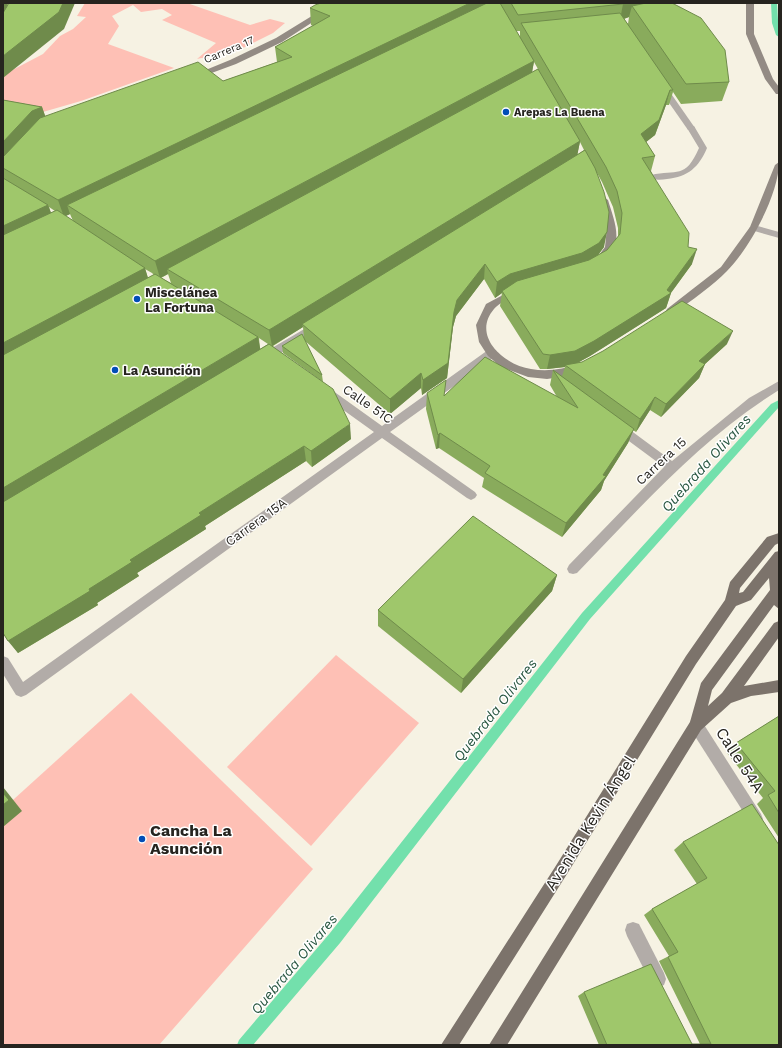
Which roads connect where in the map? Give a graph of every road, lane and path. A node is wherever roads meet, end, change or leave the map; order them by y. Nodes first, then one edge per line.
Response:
1 (338, 3) edge
2 (750, 3) edge
3 (189, 78) edge
4 (660, 83) edge
5 (779, 92) edge
6 (779, 165) edge
7 (654, 177) edge
8 (599, 189) edge
9 (754, 228) junction
10 (779, 235) edge
11 (593, 265) edge
12 (525, 289) edge
13 (665, 315) edge
14 (326, 319) edge
15 (259, 345) edge
16 (492, 353) junction
17 (275, 356) junction
18 (258, 361) edge
19 (588, 364) edge
20 (548, 375) junction
21 (560, 384) edge
22 (779, 385) edge
23 (318, 386) edge
24 (610, 421) edge
25 (383, 432) junction
26 (672, 467) junction
27 (471, 495) dead end
28 (779, 538) edge
29 (779, 556) edge
30 (779, 561) edge
31 (572, 568) dead end
32 (778, 595) edge
33 (731, 602) junction
34 (779, 627) edge
35 (3, 662) edge
36 (779, 686) edge
37 (727, 698) junction
38 (696, 725) junction
39 (762, 829) edge
40 (633, 930) dead end
41 (664, 991) edge
42 (449, 1045) edge
43 (497, 1045) edge

1 - 3 main road, Carrera 17
2 - 5 main road
4 - 7 street
6 - 9 main road
8 - 11 main road
9 - 10 street
9 - 13 main road
12 - 16 main road
14 - 17 street
15 - 17 street
16 - 20 main road
16 - 25 street, Carrera 15A
17 - 18 street
19 - 20 main road
20 - 21 street
22 - 26 street, Carrera 15
23 - 25 street, Calle 51C
24 - 26 street
25 - 27 street, Calle 51C
25 - 35 street, Carrera 15A
26 - 31 street, Carrera 15
28 - 33 main road, Avenida Kevin Ángel
29 - 33 main road
30 - 32 main road
32 - 38 main road
33 - 42 main road, Avenida Kevin Ángel
34 - 37 main road
36 - 37 main road
37 - 38 main road
38 - 39 street, Calle 54A
38 - 43 main road
40 - 41 street

